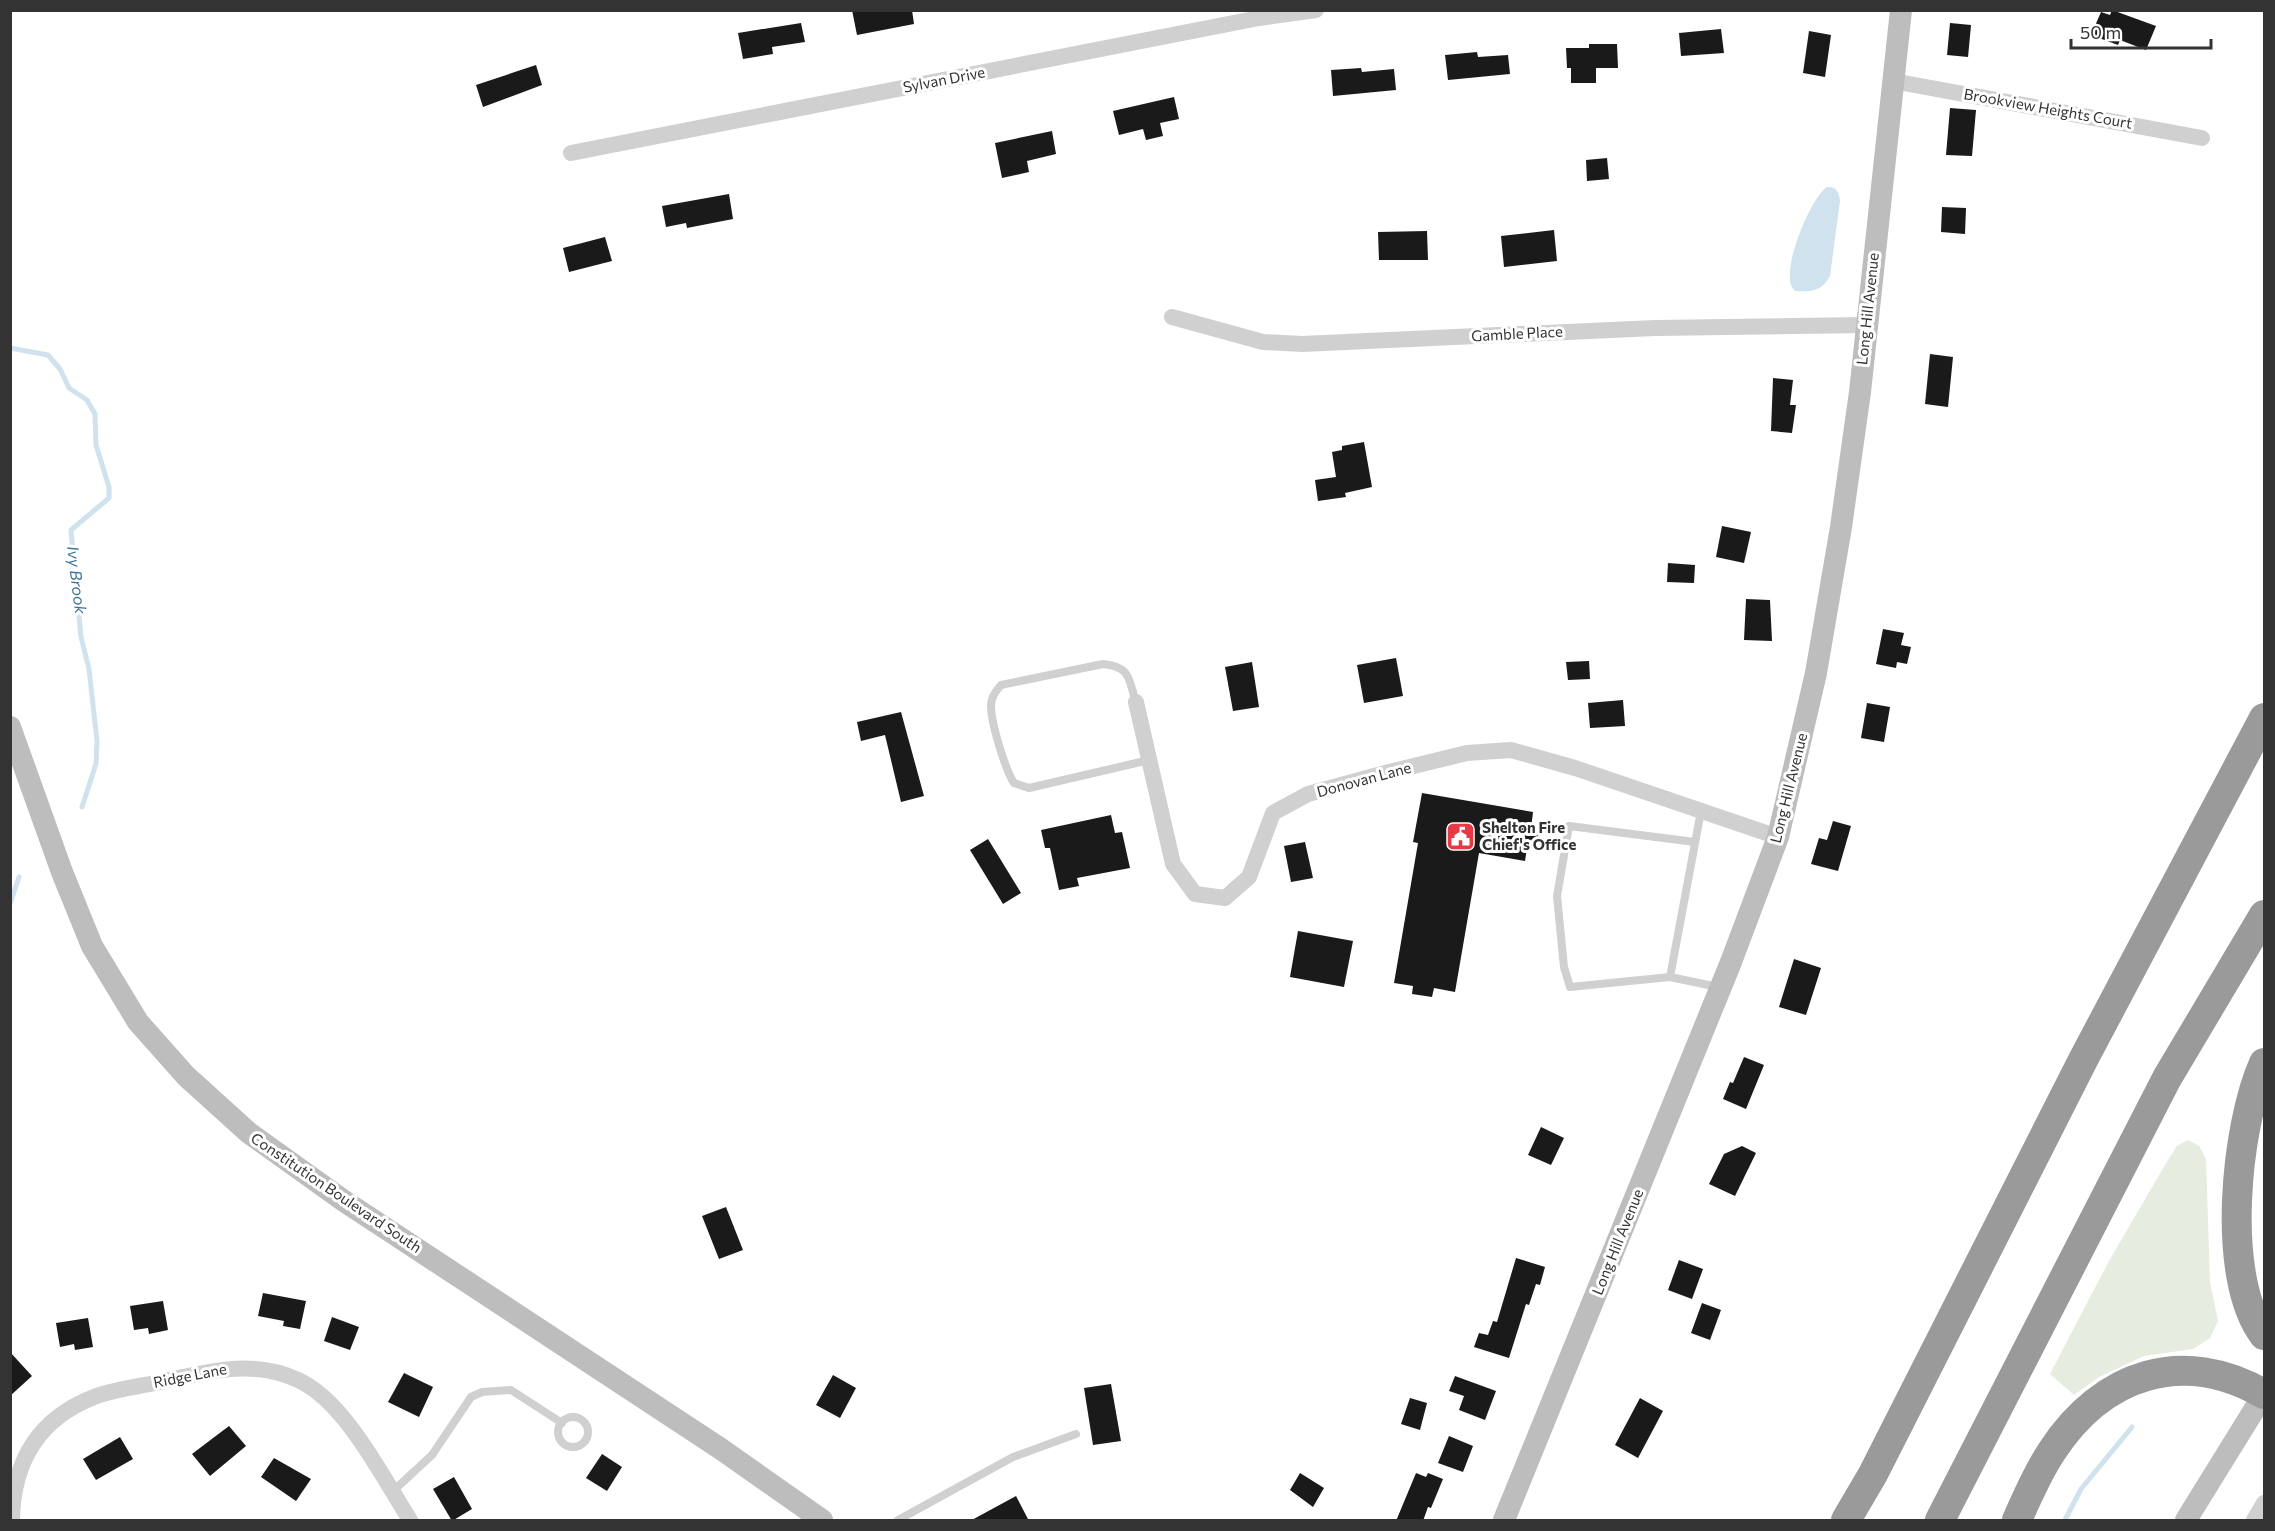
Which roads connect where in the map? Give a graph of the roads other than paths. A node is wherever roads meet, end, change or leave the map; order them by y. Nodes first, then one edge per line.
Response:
1 (1316, 10) edge
2 (1901, 10) edge
3 (1893, 81) junction
4 (2202, 138) dead end
5 (571, 153) dead end
6 (1172, 317) dead end
7 (1865, 325) junction
8 (1136, 702) joint
9 (2265, 718) edge
10 (10, 728) edge
11 (1149, 760) junction
12 (1701, 811) junction
13 (1778, 837) junction
14 (1695, 842) junction
15 (2265, 915) edge
16 (1670, 977) junction
17 (1721, 987) junction
18 (2265, 1063) edge
19 (1952, 1316) junction
20 (2265, 1335) edge
21 (2264, 1394) edge
22 (562, 1422) dead end
23 (1076, 1434) dead end
24 (392, 1492) junction
25 (2265, 1503) edge
26 (813, 1518) edge
27 (12, 1521) edge
28 (410, 1521) edge
29 (898, 1521) edge
30 (1504, 1521) edge
31 (1846, 1521) edge
32 (1869, 1521) edge
33 (1940, 1521) edge
34 (2017, 1521) edge
35 (2186, 1521) edge
36 (2254, 1521) edge

1 - 5 street, Sylvan Drive
2 - 3 street, Long Hill Avenue
3 - 4 street, Brookview Heights Court
3 - 7 street, Long Hill Avenue
6 - 7 street, Gamble Place
7 - 13 street, Long Hill Avenue
8 - 11 street, Donovan Lane
8 - 11 lane
9 - 19 highway
10 - 26 street, Constitution Boulevard South
11 - 12 street, Donovan Lane
12 - 13 street, Donovan Lane
12 - 14 lane
13 - 17 street, Long Hill Avenue
14 - 16 lane
14 - 16 lane
15 - 33 highway
16 - 17 lane
17 - 30 street, Long Hill Avenue
18 - 20 highway
19 - 31 highway
19 - 32 highway
21 - 34 highway
21 - 35 street
22 - 24 lane
23 - 29 lane
24 - 27 street, Ridge Lane
24 - 28 street, Ridge Lane
25 - 36 street

